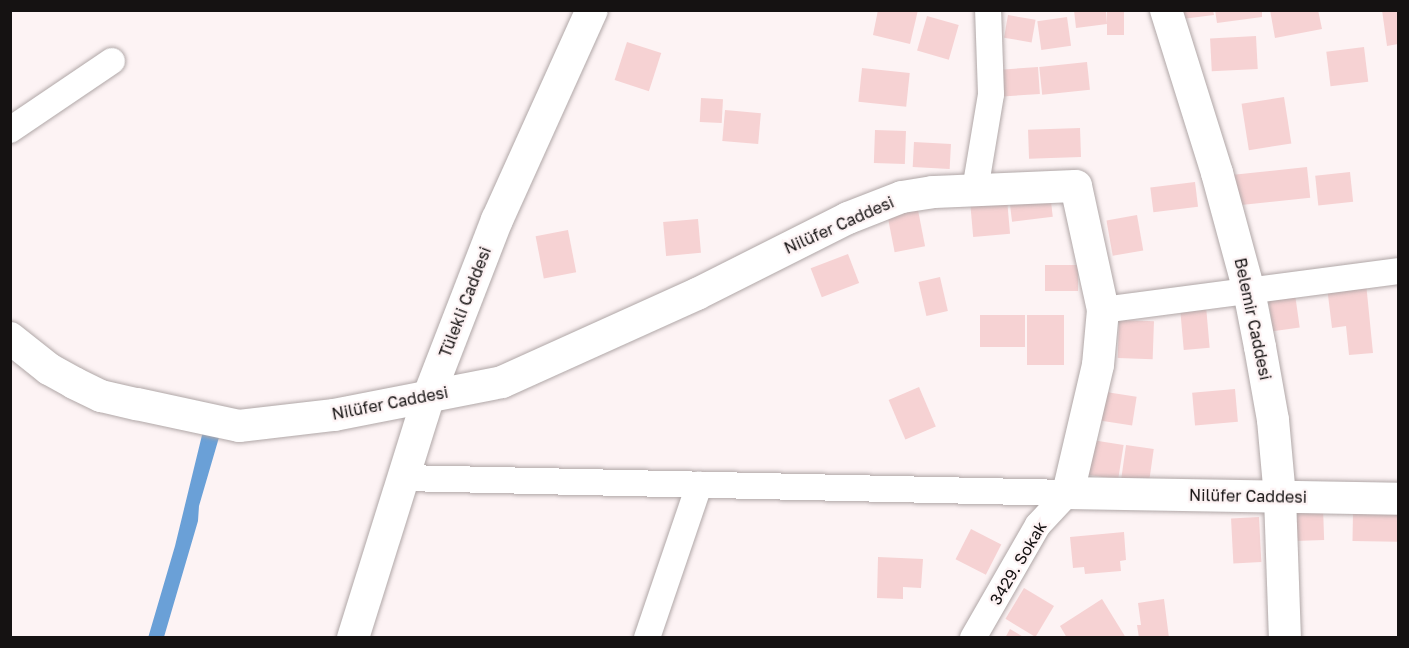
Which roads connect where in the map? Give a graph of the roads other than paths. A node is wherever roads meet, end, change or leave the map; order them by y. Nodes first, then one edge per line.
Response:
1 (592, 10) edge
2 (988, 10) edge
3 (1166, 10) edge
4 (112, 61) dead end
5 (10, 130) edge
6 (975, 190) junction
7 (1398, 271) edge
8 (1249, 291) junction
9 (1103, 310) junction
10 (10, 338) edge
11 (429, 395) junction
12 (403, 478) junction
13 (699, 484) junction
14 (1068, 492) junction
15 (1280, 497) junction
16 (1398, 499) edge
17 (353, 638) edge
18 (647, 638) edge
19 (974, 638) edge
20 (1285, 638) edge

1 - 11 street, Tülekli Caddesi
2 - 6 street
3 - 8 street, Belemir Caddesi
4 - 5 street
6 - 9 street, Nilüfer Caddesi
6 - 11 street, Nilüfer Caddesi
7 - 8 street
8 - 9 street
8 - 15 street, Belemir Caddesi
9 - 14 street, Nilüfer Caddesi
10 - 11 street, Nilüfer Caddesi
11 - 12 street, Tülekli Caddesi
12 - 13 street
12 - 17 street, Tülekli Caddesi
13 - 14 street
13 - 18 street
14 - 15 street, Nilüfer Caddesi
14 - 19 street, 3429. Sokak
15 - 16 street, Nilüfer Caddesi
15 - 20 street, Belemir Caddesi

